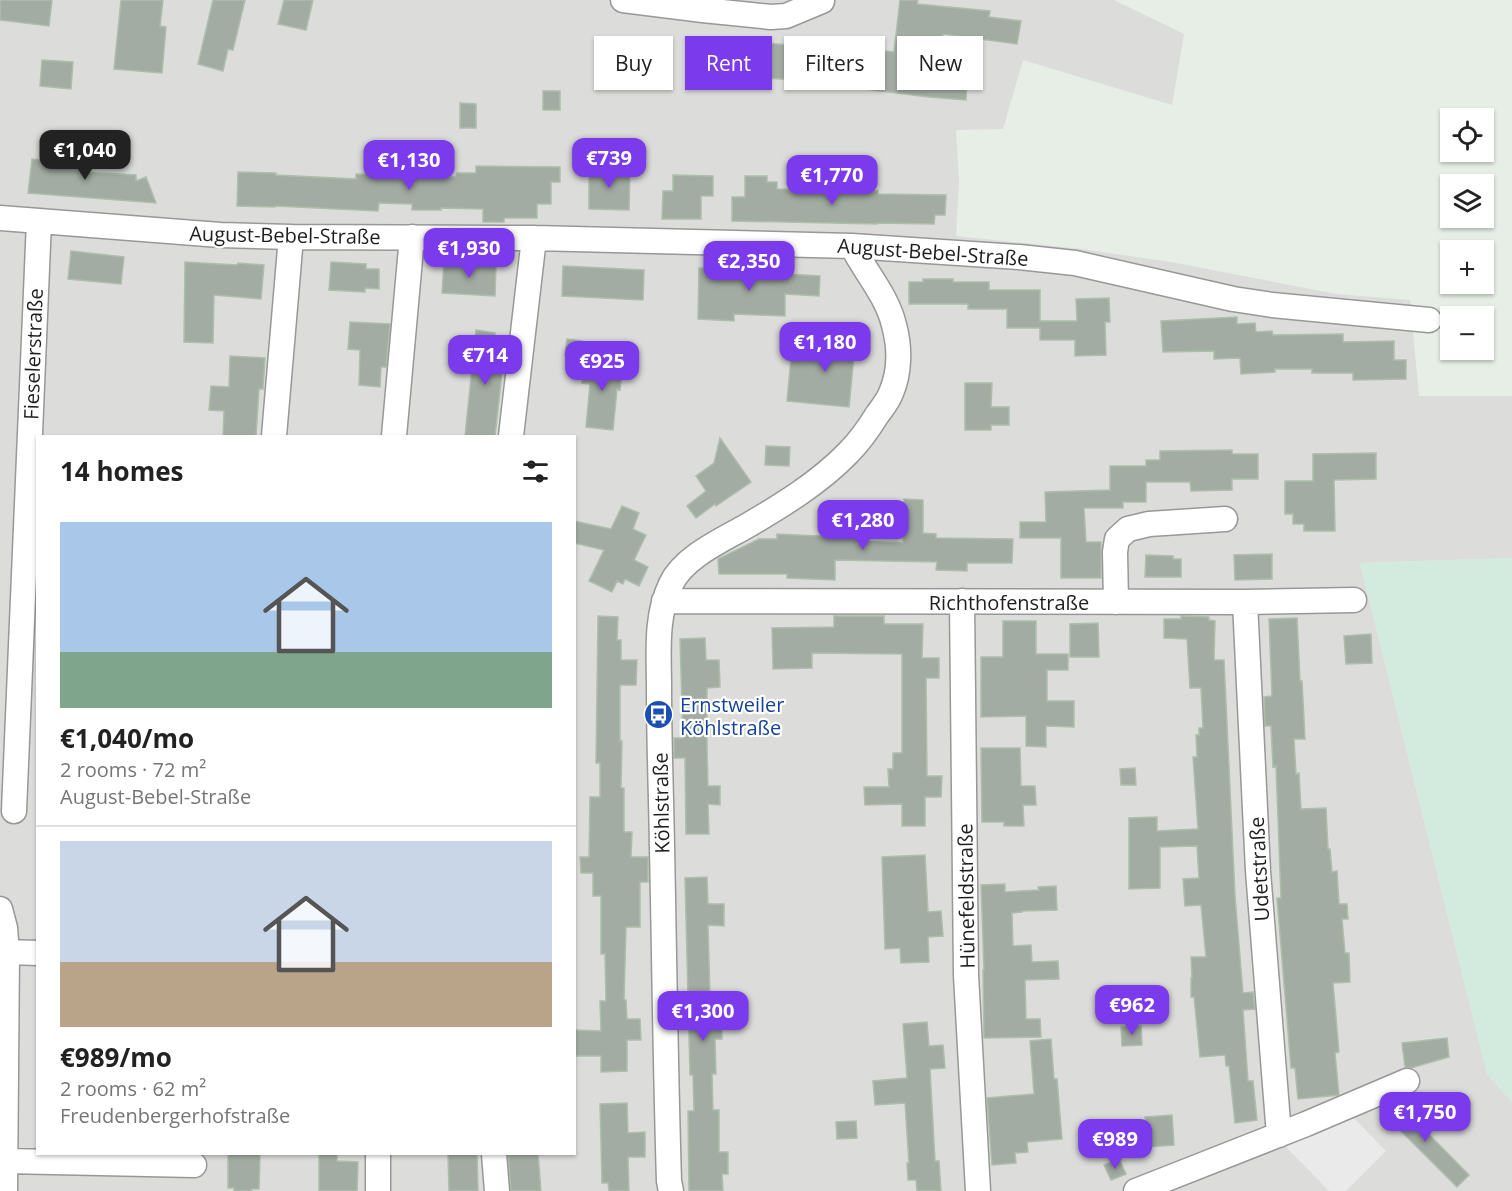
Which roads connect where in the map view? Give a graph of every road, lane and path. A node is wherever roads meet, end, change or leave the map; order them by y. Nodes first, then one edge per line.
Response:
1 (623, 0) edge
2 (822, 1) edge
3 (0, 218) edge
4 (39, 221) junction
5 (291, 237) junction
6 (412, 237) junction
7 (534, 238) junction
8 (852, 246) junction
9 (1429, 320) dead end
10 (274, 435) edge
11 (394, 435) edge
12 (511, 435) edge
13 (1225, 519) dead end
14 (1354, 600) dead end
15 (962, 601) junction
16 (663, 602) junction
17 (1116, 602) junction
18 (1245, 602) junction
19 (14, 811) dead end
20 (0, 909) edge
21 (7, 952) junction
22 (36, 953) edge
23 (1407, 1081) dead end
24 (1279, 1135) junction
25 (378, 1155) edge
26 (495, 1155) edge
27 (6, 1161) junction
28 (194, 1165) dead end
29 (5, 1191) edge
30 (378, 1191) edge
31 (496, 1191) edge
32 (671, 1191) edge
33 (978, 1191) edge
34 (1136, 1191) edge

1 - 2 street
3 - 4 street, August-Bebel-Straße
4 - 5 street, August-Bebel-Straße
4 - 19 street, Fieselerstraße
5 - 6 street, August-Bebel-Straße
5 - 10 street
6 - 7 street, August-Bebel-Straße
6 - 11 street
7 - 8 street, August-Bebel-Straße
7 - 12 street
8 - 9 street, August-Bebel-Straße
8 - 16 street, Köhlstraße
13 - 17 street
14 - 18 street, Richthofenstraße
15 - 16 street, Richthofenstraße
15 - 17 street, Richthofenstraße
15 - 33 street, Hünefeldstraße
16 - 32 street, Köhlstraße
17 - 18 street, Richthofenstraße
18 - 24 street, Udetstraße
20 - 21 street
21 - 22 street
21 - 27 street
23 - 24 street
24 - 34 street
25 - 30 street
26 - 31 street
27 - 28 street
27 - 29 street

